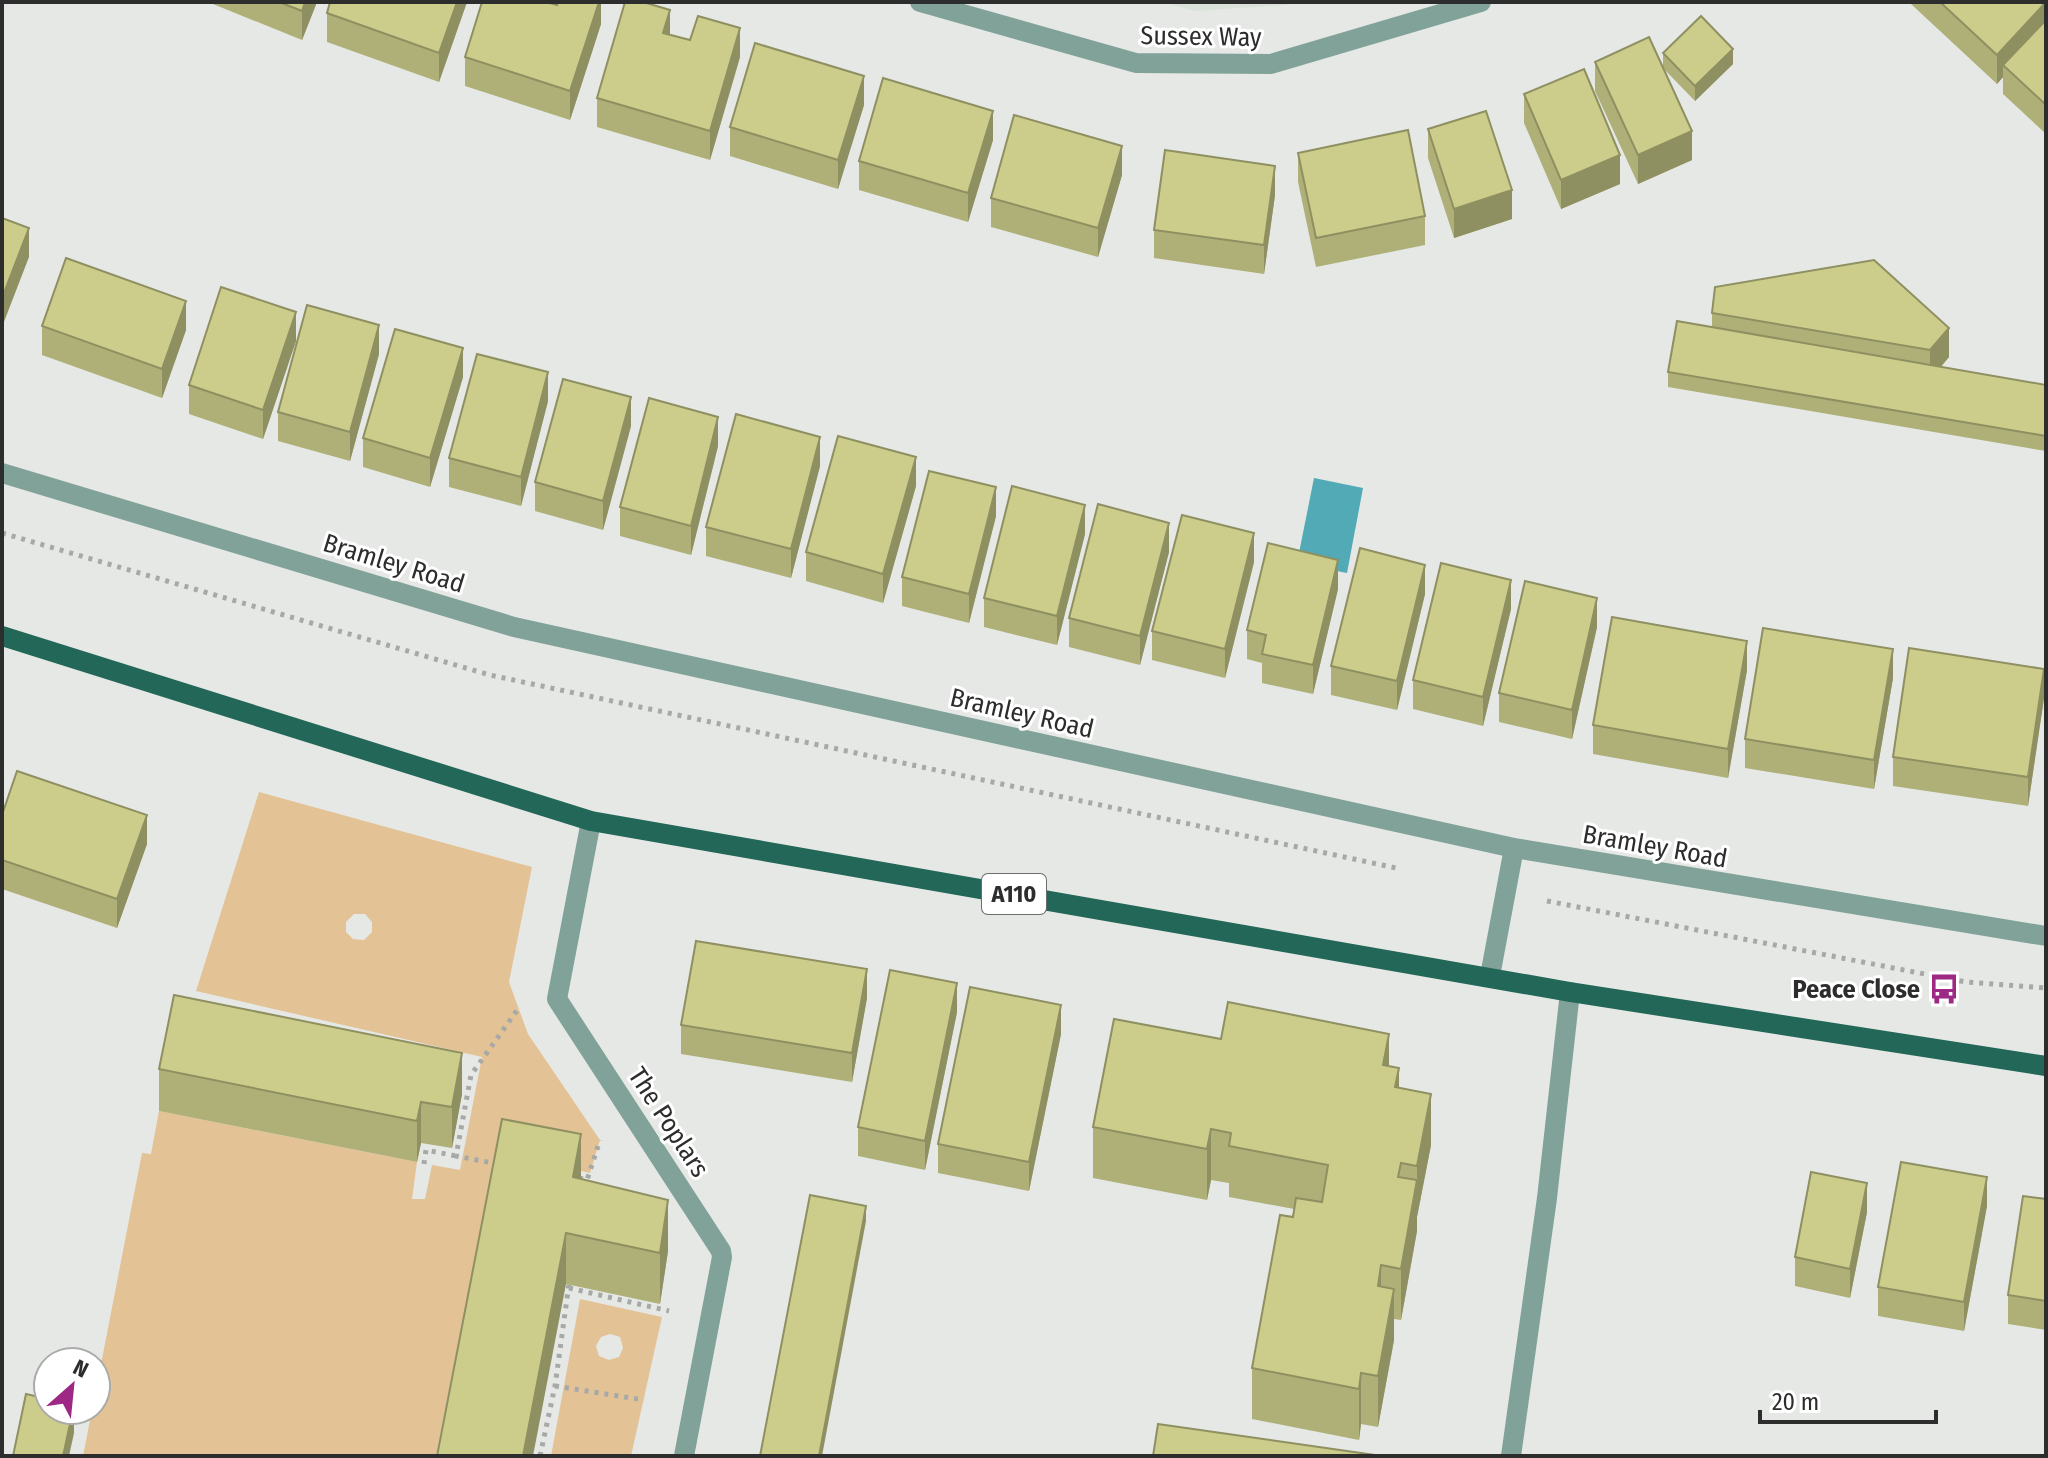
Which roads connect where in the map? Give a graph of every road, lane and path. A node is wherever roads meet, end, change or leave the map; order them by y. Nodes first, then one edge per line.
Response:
1 (920, 2) edge
2 (1481, 2) edge
3 (2, 473) edge
4 (2, 636) edge
5 (591, 821) junction
6 (1514, 848) junction
7 (1555, 902) dead end
8 (2046, 936) edge
9 (1490, 976) junction
10 (2046, 988) edge
11 (1570, 992) junction
12 (519, 1008) dead end
13 (2046, 1066) edge
14 (456, 1072) edge
15 (471, 1075) junction
16 (600, 1140) dead end
17 (456, 1156) junction
18 (424, 1164) dead end
19 (500, 1164) edge
20 (573, 1177) edge
21 (587, 1180) junction
22 (585, 1194) edge
23 (710, 1321) junction
24 (555, 1386) junction
25 (644, 1400) dead end
26 (540, 1456) edge
27 (684, 1456) edge
28 (1511, 1456) edge

1 - 2 street, Sussex Way
3 - 6 street, Bramley Road
4 - 5 main road, A110
5 - 9 main road, A110
5 - 23 street, The Poplars
6 - 8 street, Bramley Road
6 - 9 street
7 - 10 path
9 - 11 main road, A110
11 - 13 main road, A110
11 - 28 street
12 - 15 path
14 - 15 path
15 - 17 path
16 - 21 path
17 - 18 path
17 - 19 path
20 - 21 path
21 - 22 path
23 - 24 path
23 - 27 street, The Poplars
24 - 25 path
24 - 26 path

